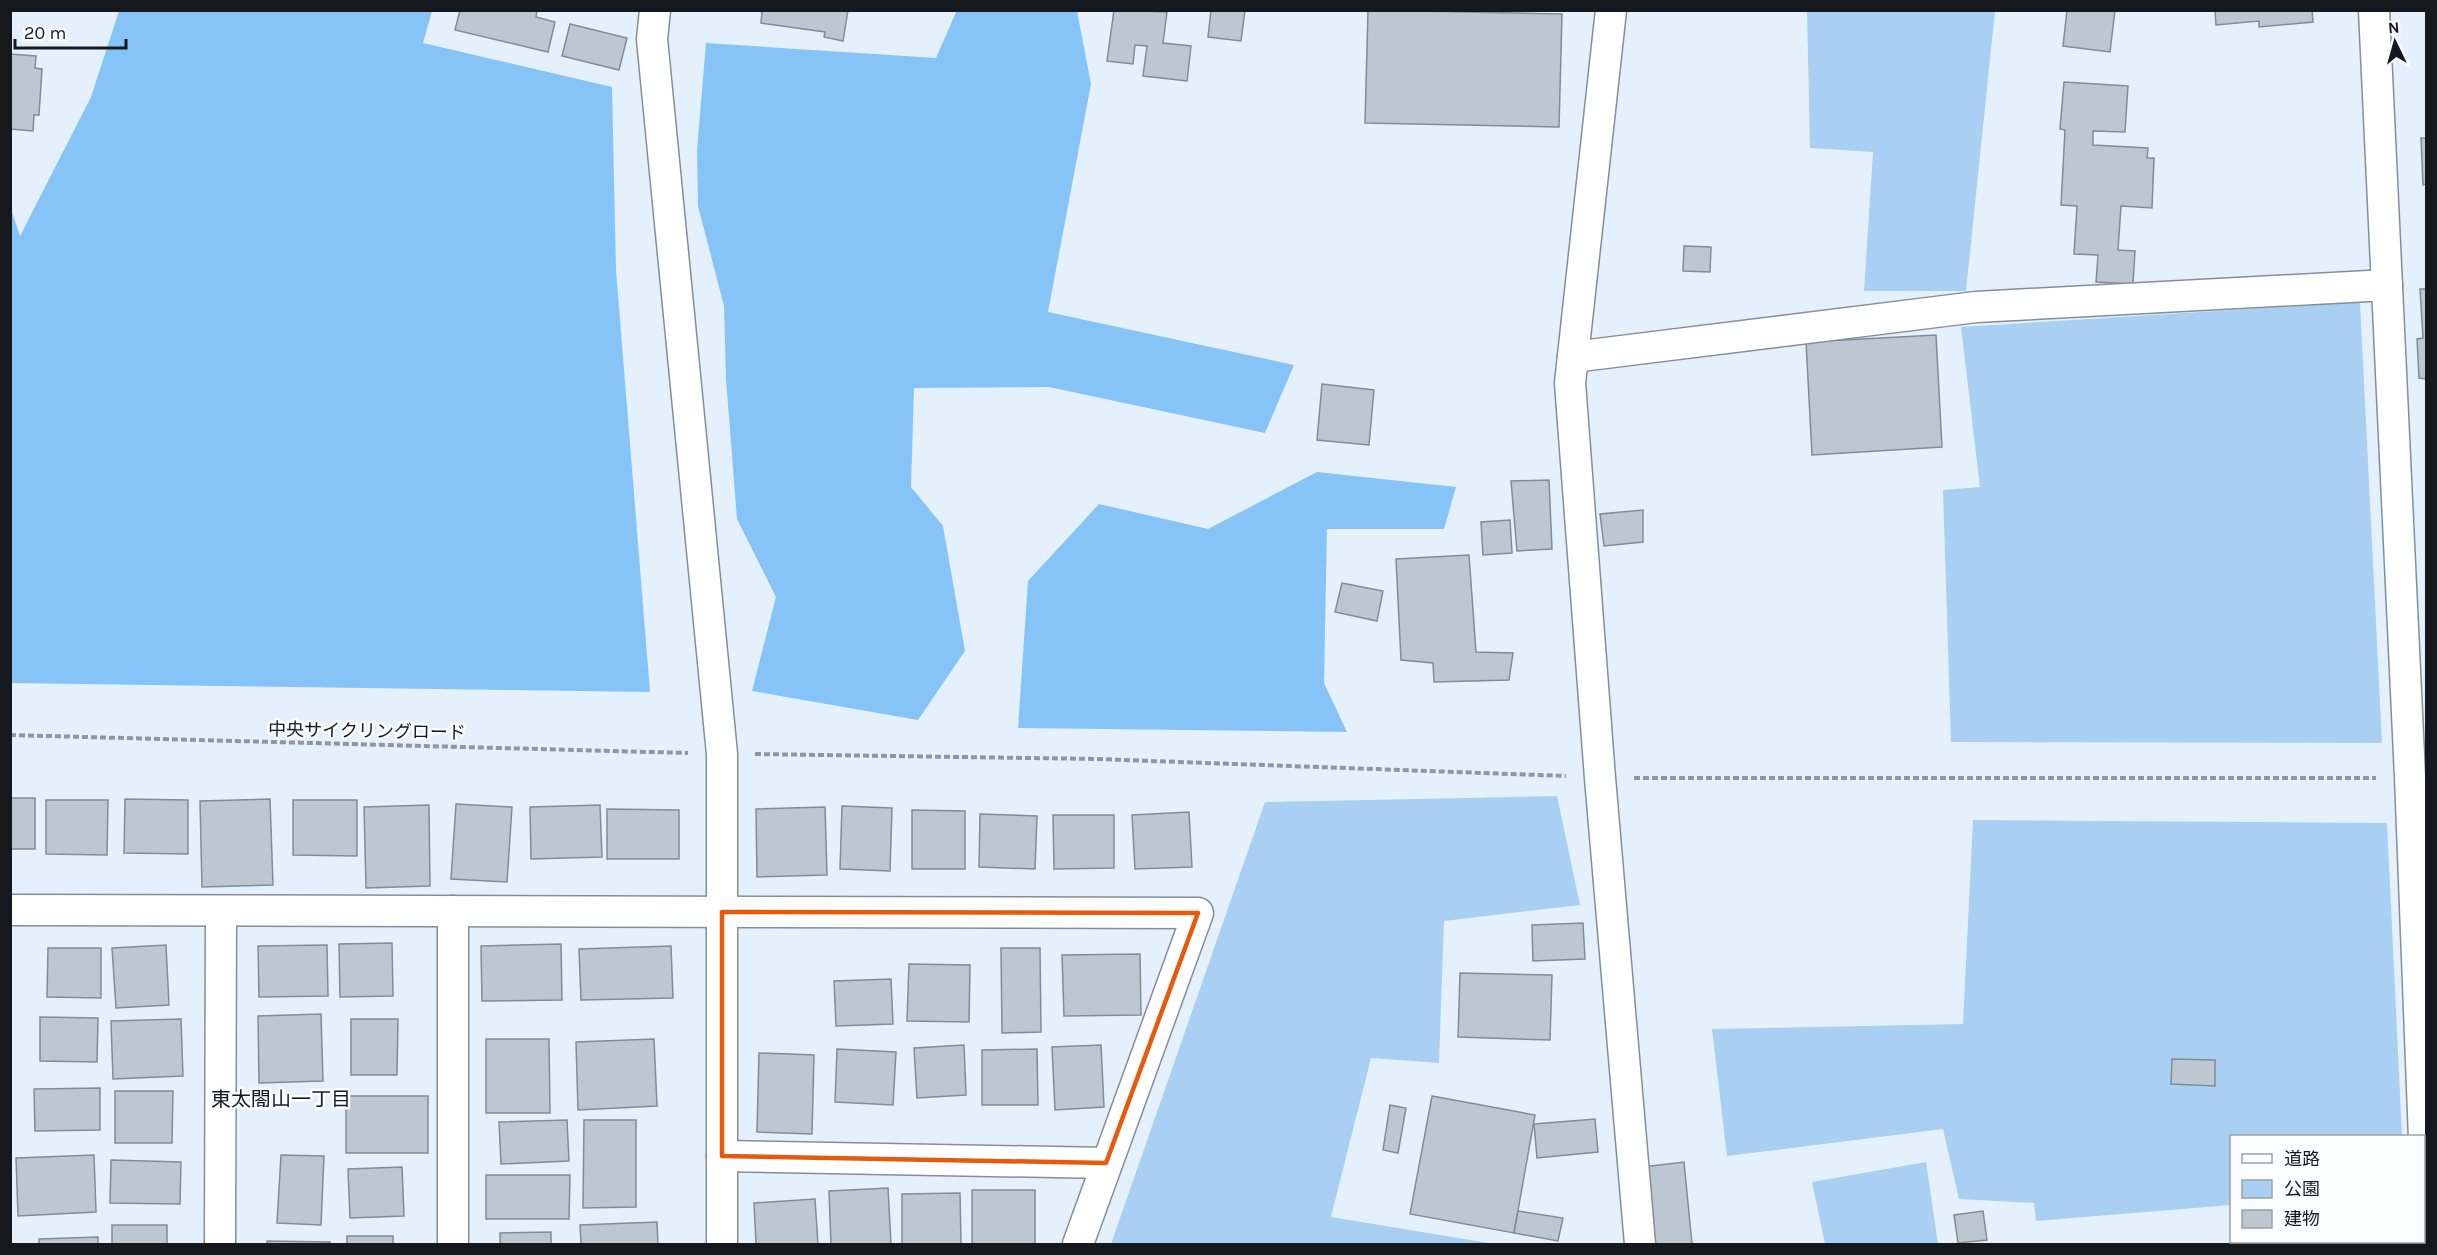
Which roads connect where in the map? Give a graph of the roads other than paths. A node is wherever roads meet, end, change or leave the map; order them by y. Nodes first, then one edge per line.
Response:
1 (655, 10) edge
2 (1611, 10) edge
3 (2374, 10) edge
4 (2387, 285) junction
5 (1573, 357) junction
6 (10, 910) edge
7 (221, 911) junction
8 (453, 911) junction
9 (722, 912) junction
10 (2425, 1135) edge
11 (2425, 1141) edge
12 (722, 1156) junction
13 (1106, 1163) junction
14 (2427, 1191) edge
15 (220, 1245) edge
16 (453, 1245) edge
17 (722, 1245) edge
18 (1078, 1245) edge
19 (1640, 1245) edge

1 - 9 street
2 - 5 street
3 - 4 street
4 - 5 street
4 - 10 street
5 - 19 street
6 - 7 street
7 - 8 street
7 - 15 street
8 - 9 street
8 - 16 street
9 - 12 street
9 - 13 street
11 - 14 street
12 - 13 street
12 - 17 street
13 - 18 street

